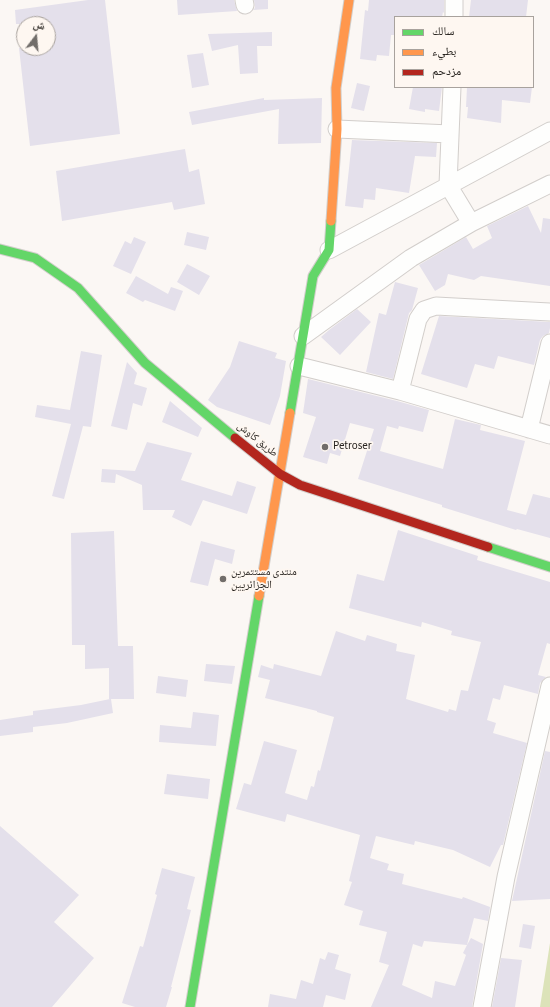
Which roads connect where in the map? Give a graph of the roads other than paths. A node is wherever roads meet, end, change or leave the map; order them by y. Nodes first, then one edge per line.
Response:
1 (349, 0) edge
2 (454, 0) edge
3 (454, 16) edge
4 (452, 88) edge
5 (337, 129) junction
6 (550, 131) edge
7 (450, 134) junction
8 (550, 184) edge
9 (448, 185) junction
10 (471, 222) junction
11 (0, 249) edge
12 (329, 250) junction
13 (550, 312) edge
14 (303, 336) junction
15 (550, 343) edge
16 (299, 366) junction
17 (400, 391) junction
18 (529, 429) junction
19 (550, 435) edge
20 (280, 474) junction
21 (550, 567) edge
22 (550, 686) edge
23 (190, 1007) edge
24 (482, 1007) edge

1 - 5 street
2 - 3 street
4 - 7 street
5 - 7 street
5 - 12 street
6 - 9 street
7 - 9 street
8 - 10 street
9 - 10 street
9 - 12 street
10 - 14 street
11 - 20 street, طريق كاوش
12 - 14 street
13 - 17 street
14 - 16 street
15 - 18 street
16 - 17 street
16 - 20 street
17 - 18 street
18 - 19 street
20 - 21 street, طريق كاوش
20 - 23 street
22 - 24 street

